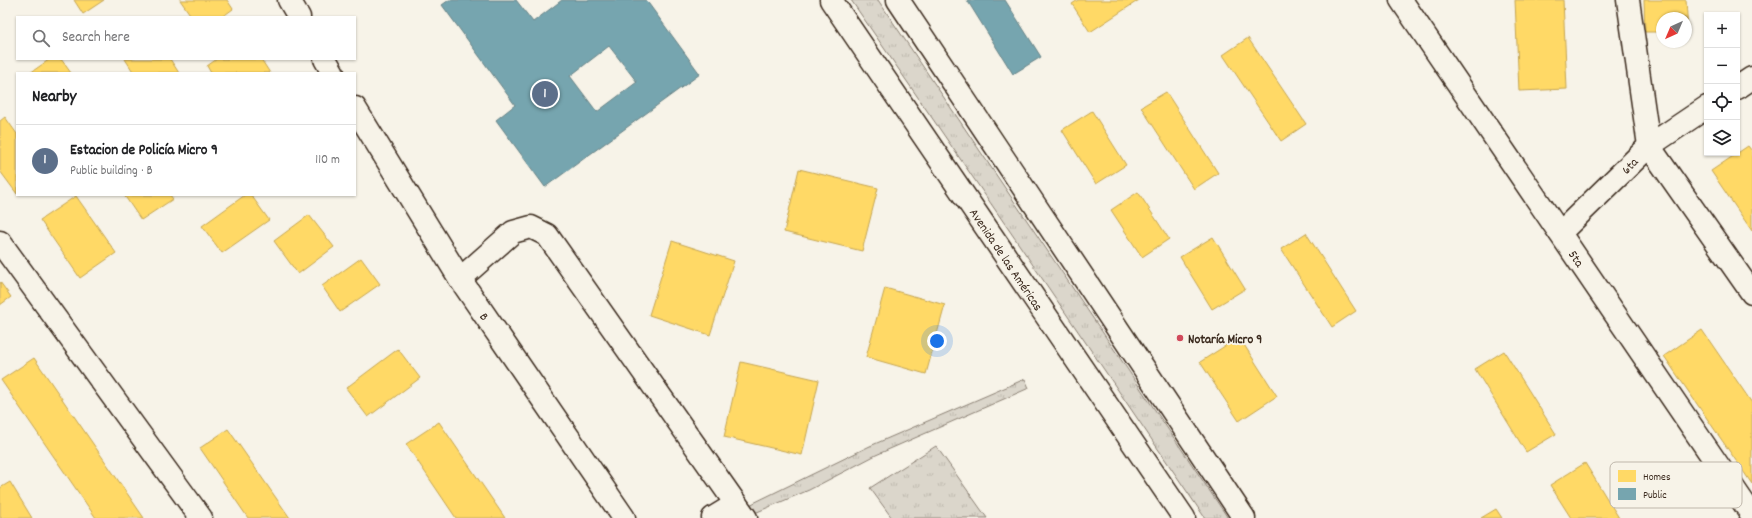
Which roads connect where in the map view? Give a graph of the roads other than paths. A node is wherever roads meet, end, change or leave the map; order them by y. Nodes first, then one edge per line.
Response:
1 (288, 0) edge
2 (830, 0) edge
3 (898, 0) edge
4 (1402, 0) edge
5 (1628, 0) edge
6 (298, 16) edge
7 (326, 60) edge
8 (332, 72) edge
9 (1752, 78) edge
10 (1740, 86) edge
11 (1704, 109) edge
12 (356, 110) edge
13 (1649, 146) junction
14 (1560, 234) junction
15 (0, 242) edge
16 (460, 279) junction
17 (1752, 293) edge
18 (1716, 462) edge
19 (1742, 500) edge
20 (741, 511) edge
21 (1752, 515) edge
22 (201, 518) edge
23 (624, 518) edge
24 (713, 518) edge
25 (1184, 518) edge
26 (1244, 518) edge

1 - 6 street
2 - 25 street, Avenida de las Américas
3 - 26 street
4 - 14 street, 5ta
5 - 13 street
7 - 8 street
9 - 10 street
11 - 13 street, 6ta
12 - 16 street, B
13 - 14 street, 6ta
13 - 17 street
14 - 18 street, 5ta
15 - 22 street
16 - 20 street
16 - 23 street, B
19 - 21 street, 5ta
20 - 24 street

